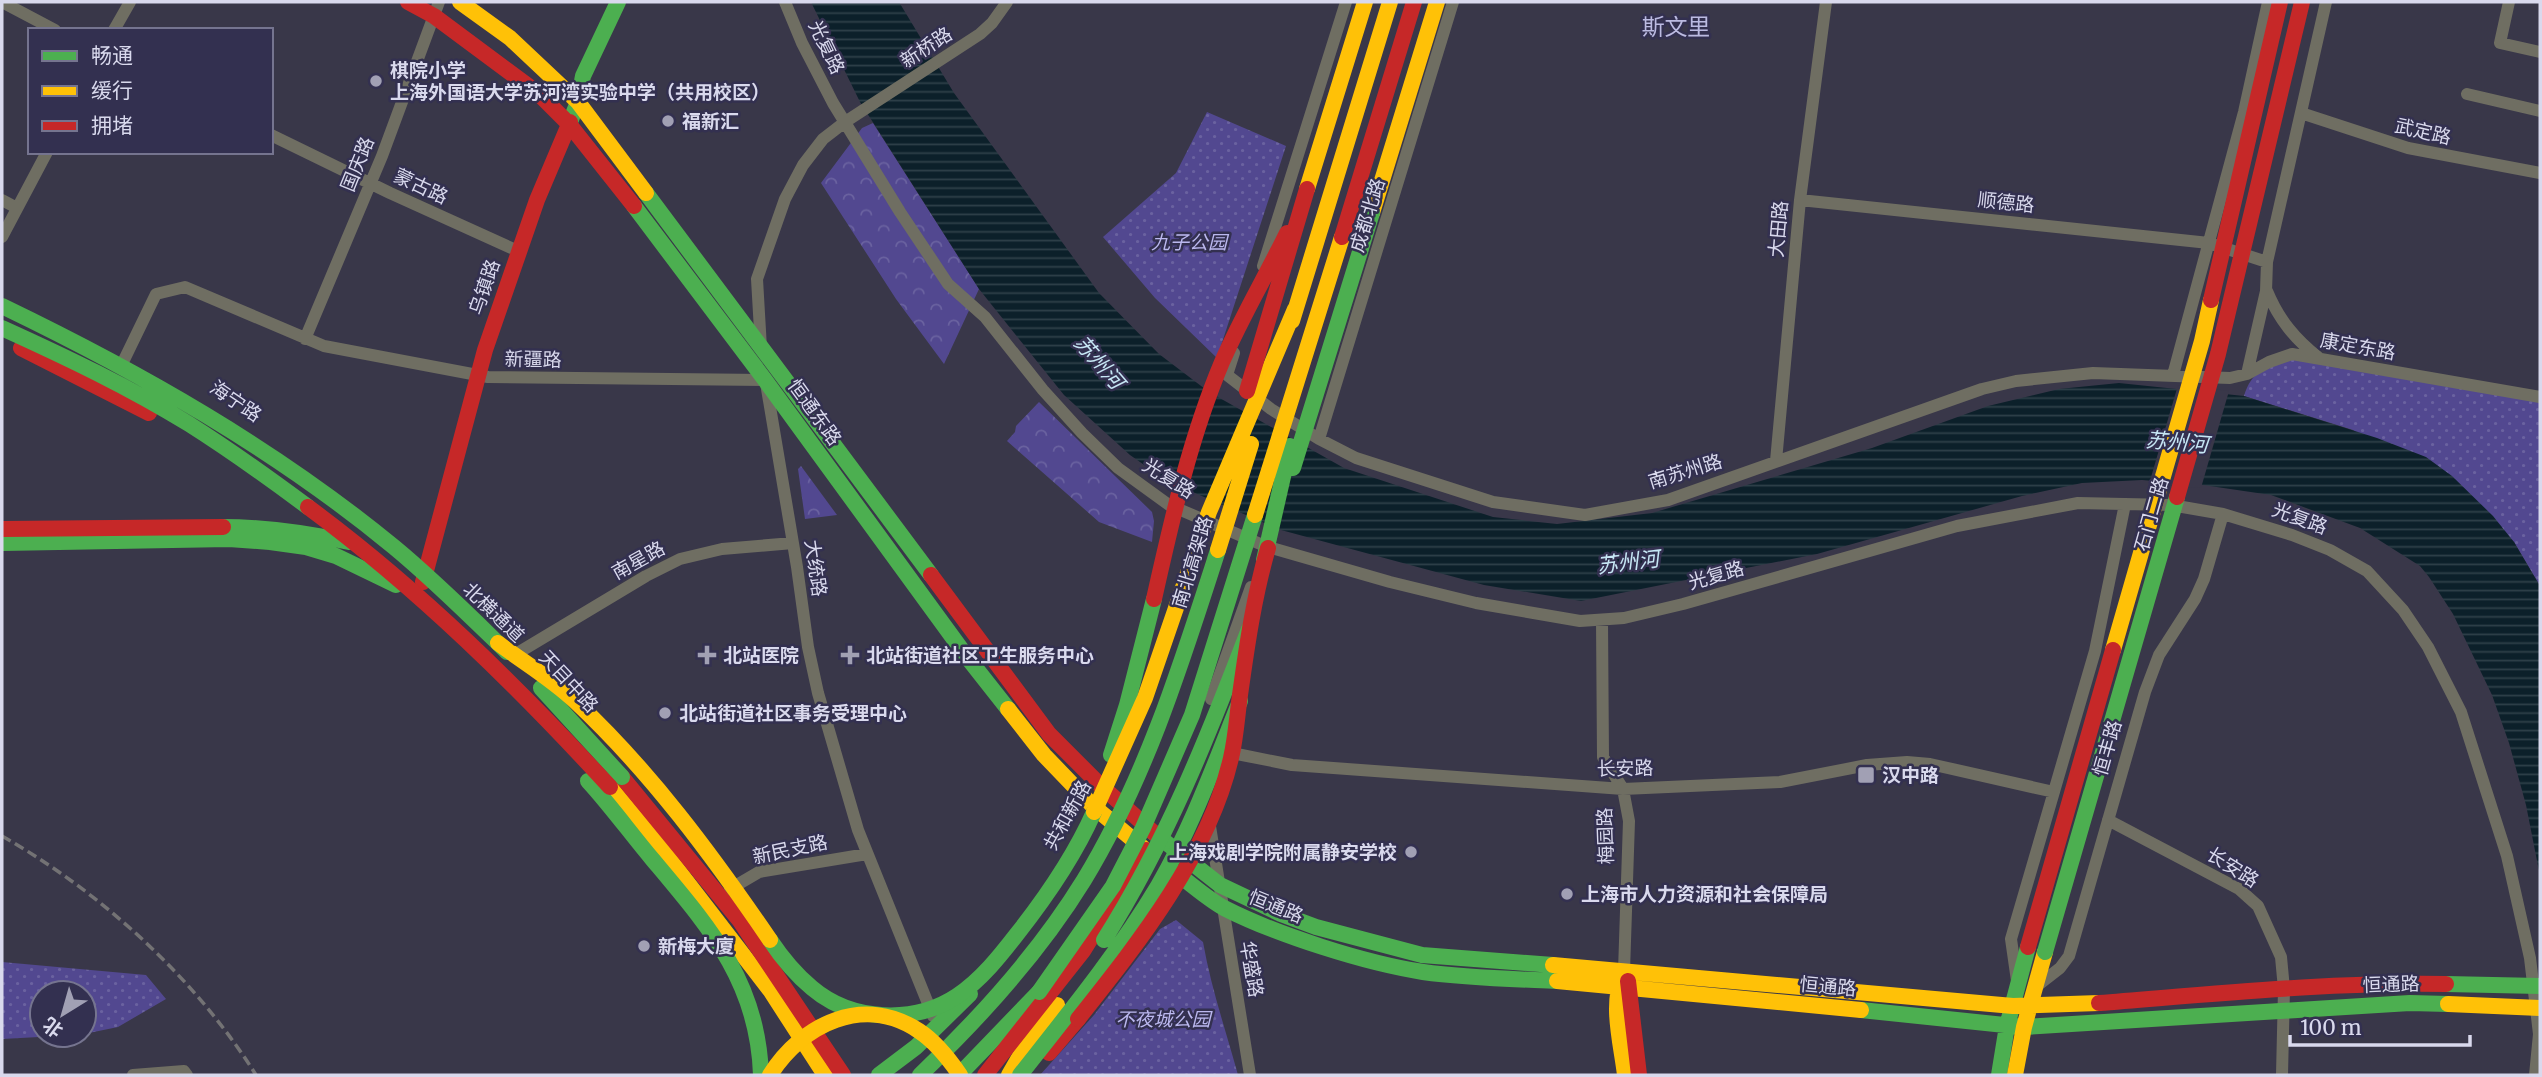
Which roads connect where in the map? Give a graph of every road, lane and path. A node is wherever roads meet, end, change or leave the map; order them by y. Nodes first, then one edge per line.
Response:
1 (2, 2) edge
2 (130, 2) edge
3 (408, 2) edge
4 (460, 2) edge
5 (618, 2) edge
6 (785, 2) edge
7 (1007, 2) edge
8 (1346, 2) edge
9 (1365, 2) edge
10 (1390, 2) edge
11 (1414, 2) edge
12 (1437, 2) edge
13 (1452, 2) edge
14 (1826, 2) edge
15 (2269, 2) edge
16 (2280, 2) edge
17 (2302, 2) edge
18 (2326, 2) edge
19 (2509, 2) edge
20 (436, 9) edge
21 (51, 28) edge
22 (115, 28) edge
23 (2540, 52) edge
24 (2467, 94) dead end
25 (578, 102) junction
26 (2540, 111) edge
27 (2301, 113) junction
28 (845, 122) junction
29 (569, 124) junction
30 (273, 136) edge
31 (46, 154) edge
32 (2540, 173) edge
33 (371, 183) junction
34 (1307, 189) junction
35 (2, 200) edge
36 (1800, 200) junction
37 (17, 208) junction
38 (2, 237) edge
39 (2209, 243) junction
40 (518, 251) junction
41 (2267, 262) junction
42 (2266, 291) junction
43 (2, 299) edge
44 (2, 306) edge
45 (1296, 309) junction
46 (1318, 317) junction
47 (2, 328) edge
48 (2, 338) edge
49 (305, 339) junction
50 (761, 346) junction
51 (2319, 359) junction
52 (124, 360) junction
53 (2247, 374) junction
54 (477, 375) junction
55 (2173, 375) junction
56 (765, 380) junction
57 (2540, 397) edge
58 (1320, 439) junction
59 (1776, 461) junction
60 (2126, 504) junction
61 (2223, 514) junction
62 (1209, 517) junction
63 (2, 529) edge
64 (336, 538) junction
65 (2, 543) edge
66 (793, 543) junction
67 (1265, 553) junction
68 (427, 569) junction
69 (417, 597) junction
70 (1602, 621) junction
71 (1249, 629) junction
72 (498, 643) junction
73 (516, 654) junction
74 (486, 658) junction
75 (1240, 701) junction
76 (1194, 746) junction
77 (1103, 787) junction
78 (1623, 789) junction
79 (2054, 792) junction
80 (1093, 806) junction
81 (2108, 820) junction
82 (1154, 833) junction
83 (1146, 850) junction
84 (867, 854) junction
85 (1220, 885) junction
86 (725, 892) junction
87 (1223, 908) junction
88 (2028, 947) joint
89 (2045, 952) joint
90 (1624, 981) junction
91 (2537, 986) edge
92 (2026, 988) junction
93 (2284, 989) junction
94 (2021, 1006) junction
95 (2539, 1008) edge
96 (2284, 1011) junction
97 (870, 1014) junction
98 (937, 1026) junction
99 (2015, 1027) junction
100 (133, 1075) edge
101 (187, 1075) edge
102 (761, 1075) edge
103 (770, 1075) edge
104 (818, 1075) edge
105 (825, 1075) edge
106 (843, 1075) edge
107 (852, 1075) edge
108 (879, 1075) edge
109 (920, 1075) edge
110 (960, 1075) edge
111 (985, 1075) edge
112 (1009, 1075) edge
113 (1020, 1075) edge
114 (1026, 1075) edge
115 (1250, 1075) edge
116 (1625, 1075) edge
117 (1639, 1075) edge
118 (1999, 1075) edge
119 (2015, 1075) edge
120 (2282, 1075) edge
121 (2535, 1075) edge

1 - 21 street
2 - 22 street
3 - 20 main road, 恒通东路
4 - 25 main road, 恒通东路
5 - 25 main road, 乌镇路
6 - 28 street, 光复路
7 - 28 street, 新桥路
8 - 58 street, 南苏州路
9 - 34 main road
10 - 45 main road, 南北高架路, bridge
11 - 46 main road, bridge
12 - 67 main road, bridge
13 - 58 street, 成都北路
14 - 36 street, 大田路
15 - 39 street
16 - 88 main road, 石门二路, bridge
17 - 89 main road, 石门二路, bridge
18 - 27 street
19 - 23 street
20 - 29 main road, 恒通东路
20 - 33 street, 国庆路
24 - 26 street
25 - 29 main road, 乌镇路
25 - 50 main road, 恒通东路
27 - 32 street, 武定路
27 - 41 street
28 - 50 street, 大统路
28 - 62 street, 光复路
29 - 40 main road, 乌镇路
29 - 56 main road, 恒通东路
30 - 33 street, 蒙古路
31 - 37 street
33 - 40 street, 蒙古路
33 - 49 street, 国庆路
34 - 62 main road, bridge
34 - 77 main road, 共和新路, bridge
35 - 37 street
36 - 39 street, 顺德路
36 - 59 street, 大田路
37 - 38 street
39 - 41 street, 顺德路
39 - 55 street
40 - 54 main road, 乌镇路
41 - 42 street
42 - 51 street
42 - 53 street
43 - 52 main road, 海宁路
44 - 72 main road, 北横通道, bridge
45 - 62 main road, bridge
45 - 109 main road, 南北高架路, bridge
46 - 67 main road, bridge
46 - 110 main road, bridge
47 - 74 main road, 北横通道, bridge
48 - 64 main road
49 - 52 street, 新疆路
49 - 54 street, 新疆路
50 - 56 street, 大统路
50 - 77 main road, 恒通东路
51 - 53 street, 康定东路
51 - 57 street, 康定东路
52 - 68 main road, 海宁路
53 - 55 street, 康定东路
54 - 56 street, 新疆路
54 - 68 main road, 乌镇路
55 - 59 street, 南苏州路
56 - 66 street, 大统路
56 - 80 main road, 恒通东路
58 - 59 street, 南苏州路
60 - 61 street, 光复路
60 - 70 street, 光复路
60 - 79 street, 恒丰路
61 - 81 street, 恒丰路
61 - 91 street, 光复路
62 - 67 street, 光复路
62 - 77 street, 共和新路
62 - 97 main road, bridge
63 - 64 main road, 天目中路
64 - 68 main road, 天目中路
64 - 69 main road
65 - 69 main road
66 - 73 street, 南星路
66 - 84 street, 大统路
67 - 70 street, 光复路
67 - 71 main road, bridge
67 - 76 street
68 - 69 main road, 乌镇路
68 - 73 main road, 天目中路
69 - 104 main road
70 - 78 street, 梅园路
71 - 75 main road, bridge
71 - 112 main road, bridge
72 - 97 main road, bridge
72 - 106 main road, 北横通道, bridge
73 - 86 main road, 天目中路
74 - 102 main road, bridge
74 - 105 main road, 北横通道, bridge
75 - 113 main road, bridge
75 - 114 main road, bridge
76 - 78 street, 长安路
76 - 82 street
76 - 85 street, 华盛路
77 - 80 main road, 共和新路
77 - 82 main road, 恒通东路
78 - 79 street, 长安路
78 - 90 street, 梅园路
79 - 92 street, 恒丰路
80 - 83 main road, 恒通东路
80 - 98 main road, 共和新路
81 - 92 street, 恒丰路
81 - 93 street, 长安路
82 - 83 street
82 - 85 main road, 恒通路
83 - 87 main road, 恒通路
83 - 111 main road
84 - 86 street, 新民支路
84 - 98 street, 大统路
85 - 87 street, 华盛路
85 - 90 main road, 恒通路
86 - 107 main road, 天目中路
87 - 90 main road, 恒通路
87 - 115 street, 华盛路
88 - 92 main road, 恒丰路
89 - 92 main road, 恒丰路
90 - 94 main road, 恒通路
90 - 99 main road, 恒通路
90 - 116 main road, 梅园路
90 - 117 main road, 梅园路
91 - 93 main road, 恒通路
91 - 95 street, 光复路
92 - 94 main road, 恒丰路
93 - 94 main road, 恒通路
93 - 96 street, 长安路
94 - 99 main road, 恒丰路
95 - 96 main road, 恒通路
95 - 121 street, 光复路
96 - 99 main road, 恒通路
96 - 120 street, 长安路
97 - 103 main road, bridge
97 - 110 main road, bridge
98 - 108 main road, 共和新路
99 - 118 main road, 恒丰路
99 - 119 main road, 恒丰路
100 - 101 street

